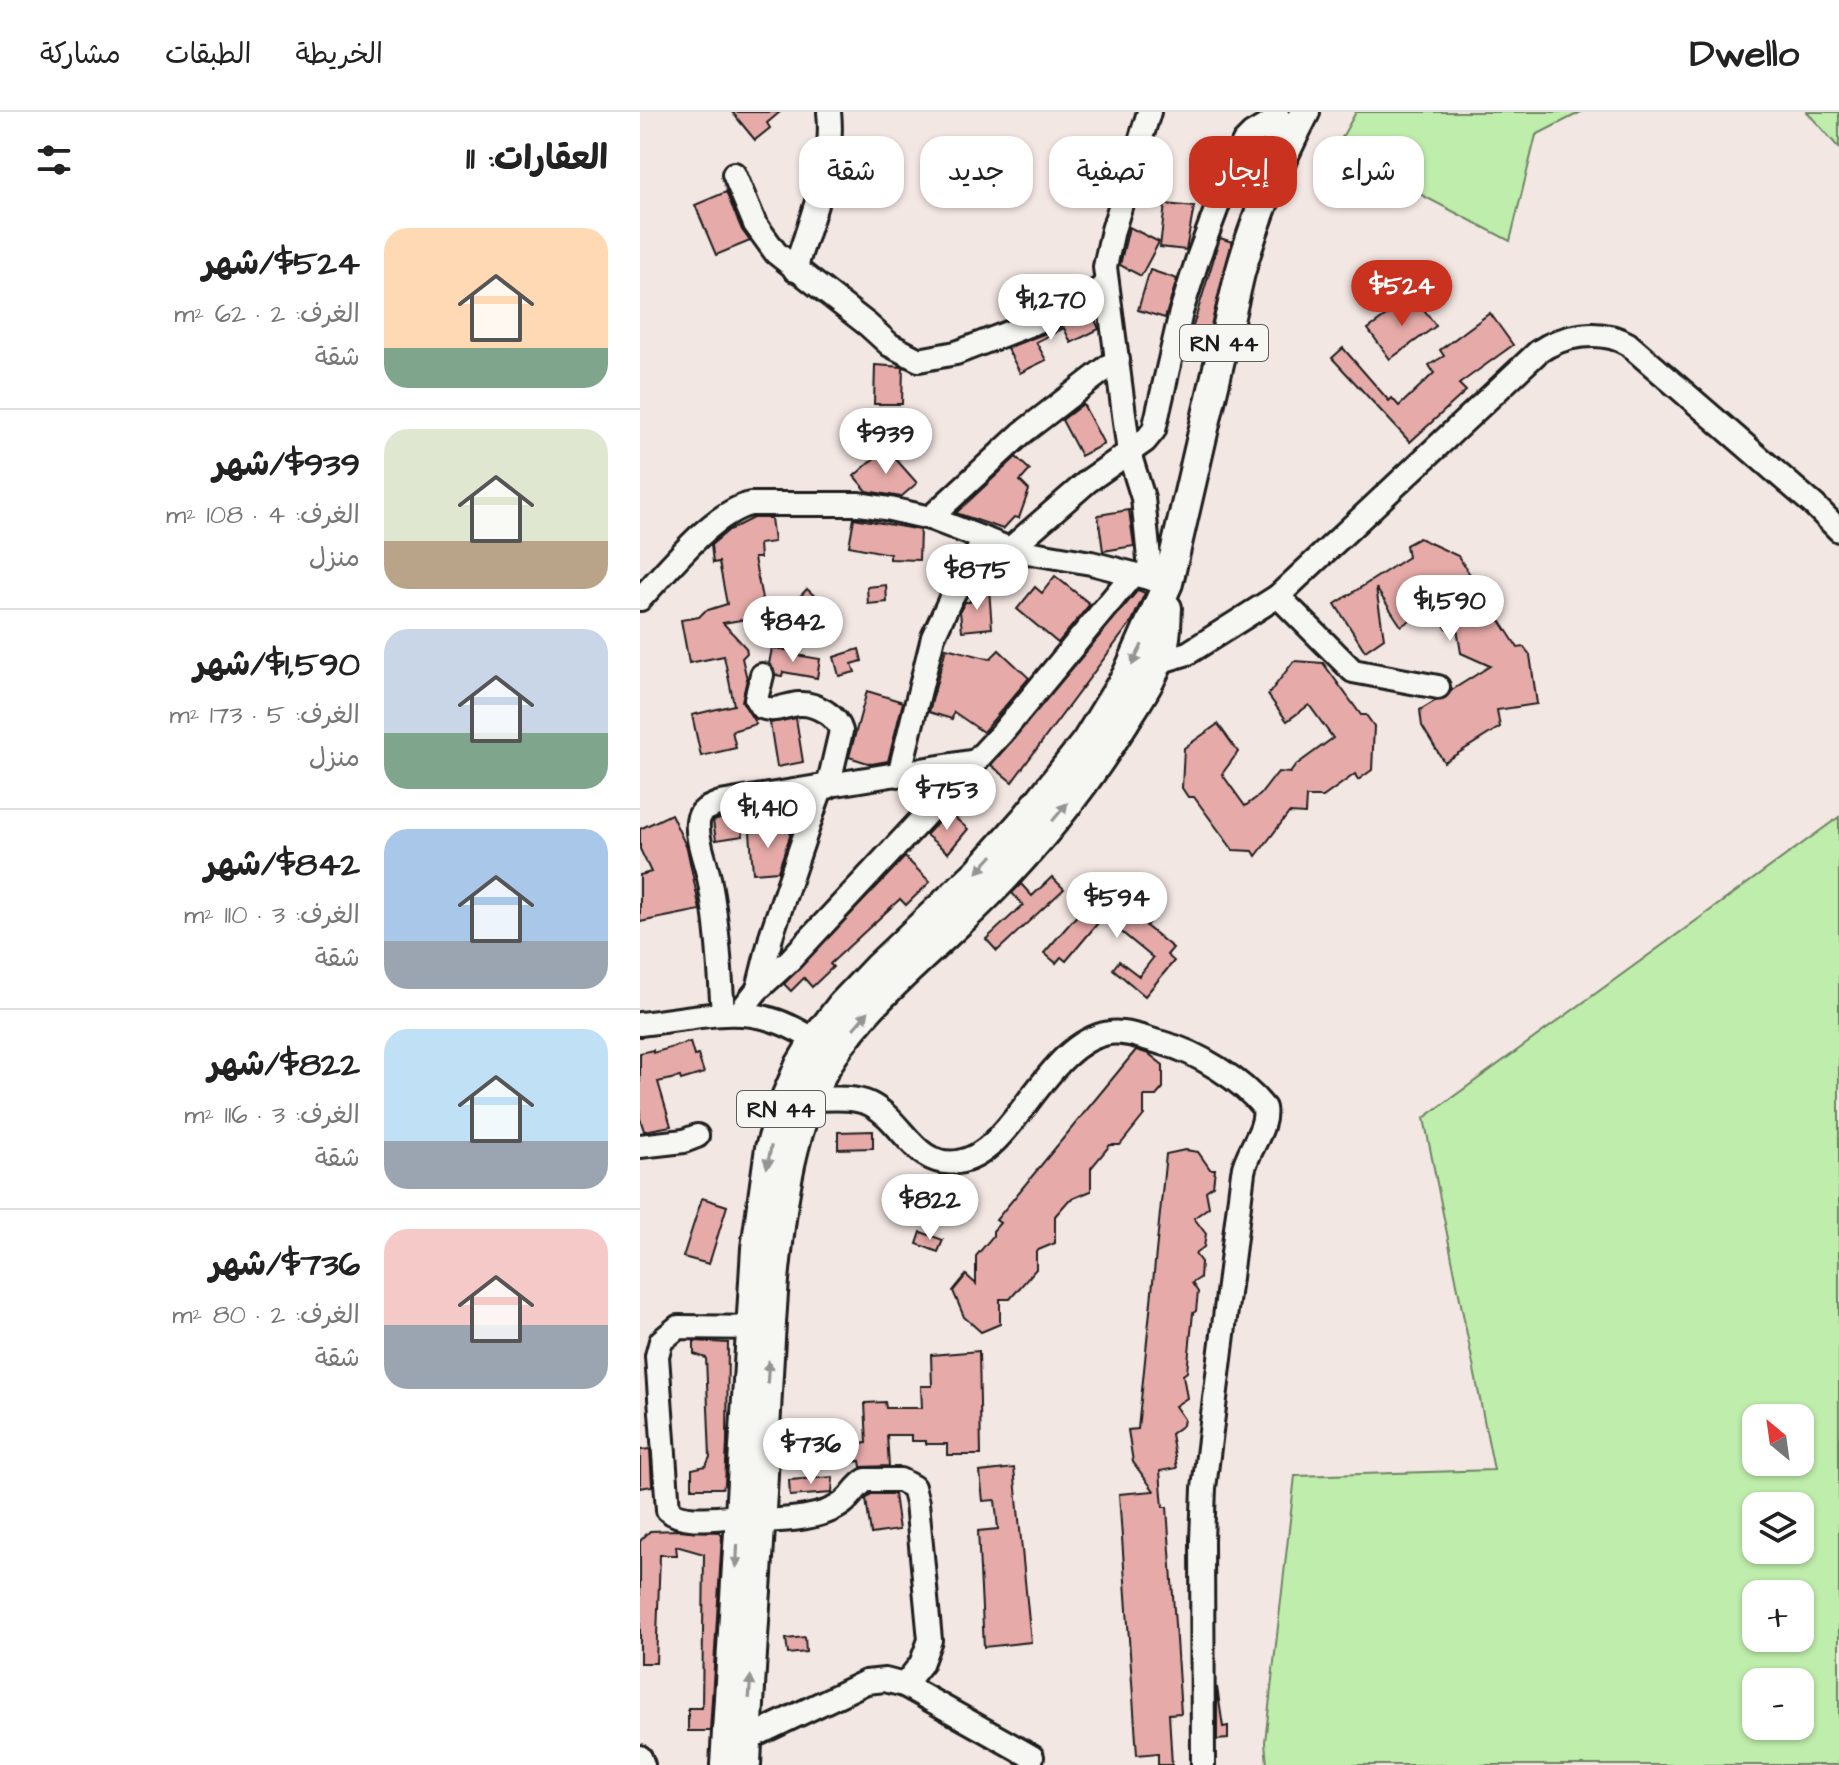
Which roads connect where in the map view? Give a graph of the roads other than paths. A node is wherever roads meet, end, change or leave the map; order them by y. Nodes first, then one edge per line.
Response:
1 (829, 112) edge
2 (1149, 112) edge
3 (1289, 114) edge
4 (734, 174) dead end
5 (795, 270) junction
6 (1107, 285) junction
7 (1118, 359) junction
8 (1129, 453) junction
9 (930, 518) junction
10 (1839, 530) edge
11 (985, 539) junction
12 (1010, 549) junction
13 (1151, 579) junction
14 (1278, 596) junction
15 (640, 599) edge
16 (1158, 662) junction
17 (762, 675) dead end
18 (1438, 687) dead end
19 (976, 761) junction
20 (899, 775) junction
21 (825, 788) junction
22 (758, 989) junction
23 (731, 1013) junction
24 (640, 1024) edge
25 (824, 1047) junction
26 (810, 1099) junction
27 (697, 1136) dead end
28 (640, 1146) edge
29 (760, 1328) junction
30 (749, 1519) junction
31 (904, 1685) junction
32 (746, 1752) edge
33 (640, 1757) edge
34 (1032, 1757) dead end
35 (643, 1765) edge
36 (725, 1765) edge
37 (1203, 1765) edge

1 - 5 street
2 - 6 street
3 - 8 street
3 - 13 main road, RN 44
4 - 5 street
5 - 6 street
6 - 7 street
7 - 8 street
7 - 9 street
8 - 12 street
8 - 13 street
9 - 11 street
9 - 15 street
10 - 14 street
11 - 12 street
11 - 20 street
12 - 13 street
13 - 16 main road, RN 44
13 - 19 street
13 -> 25 main road, RN 44
14 - 16 street
14 - 18 street
25 -> 16 main road, RN 44
17 - 21 street
19 - 20 street
19 - 22 street
20 - 21 street
21 - 22 street
21 - 23 street
22 - 23 street
23 - 24 street
23 - 25 street
25 - 26 main road, RN 44
25 -> 29 main road, RN 44
26 - 29 main road, RN 44
26 - 37 street
27 - 28 street
29 - 30 main road, RN 44
29 - 30 street
30 - 31 street
32 -> 30 main road, RN 44
30 -> 36 main road, RN 44
31 - 32 street
31 - 34 street
33 - 35 street

